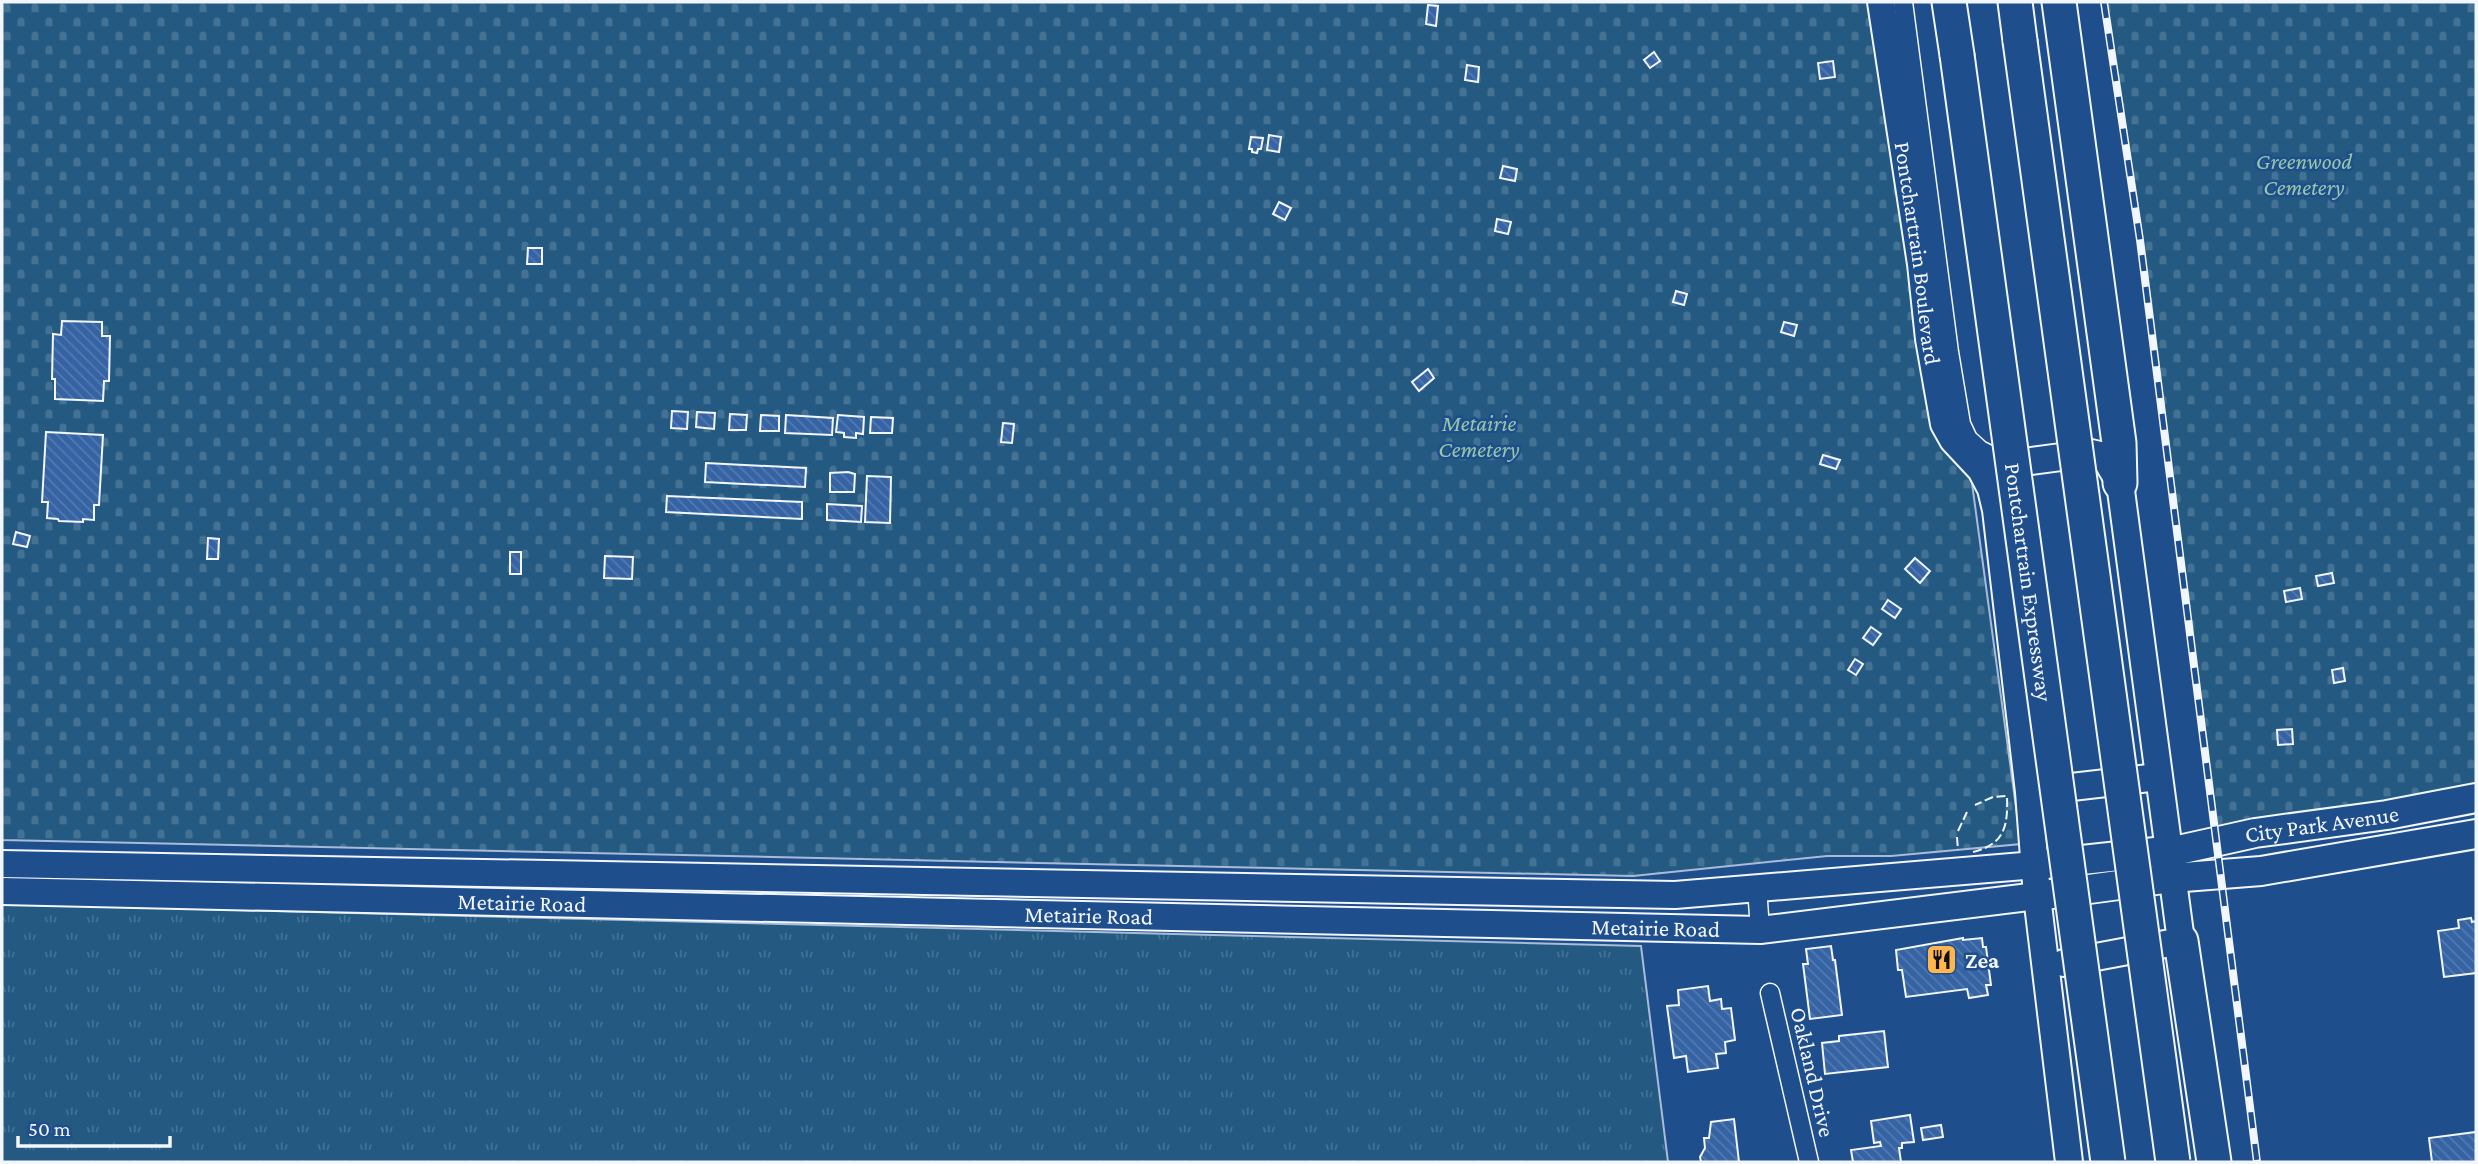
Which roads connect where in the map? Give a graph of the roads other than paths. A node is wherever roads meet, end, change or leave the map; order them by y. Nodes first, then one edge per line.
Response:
1 (1881, 2) edge
2 (1903, 2) edge
3 (1949, 2) edge
4 (2015, 2) edge
5 (2059, 2) edge
6 (2008, 464) junction
7 (2120, 483) junction
8 (1991, 489) junction
9 (2158, 778) junction
10 (2029, 792) junction
11 (2476, 799) edge
12 (2476, 834) edge
13 (2, 864) edge
14 (2169, 864) junction
15 (2036, 865) junction
16 (1757, 887) junction
17 (2, 891) edge
18 (2037, 896) junction
19 (1760, 930) junction
20 (2181, 941) junction
21 (2046, 967) junction
22 (1770, 993) dead end
23 (1809, 1162) edge
24 (2068, 1162) edge
25 (2108, 1162) edge
26 (2173, 1162) edge
27 (2214, 1162) edge

1 - 8 main road, Pontchartrain Boulevard
2 - 6 street, Pontchartrain Boulevard
3 - 25 highway, Pontchartrain Expressway, bridge
4 - 26 highway, bridge
5 - 7 highway
6 - 7 main road
6 - 8 main road
7 - 9 main road
8 - 10 main road, Pontchartrain Boulevard
9 - 10 main road
9 - 14 main road
10 - 15 main road, Pontchartrain Boulevard
11 - 14 main road, City Park Avenue
12 - 14 main road, City Park Avenue
13 - 16 main road, Metairie Road
14 - 15 main road, Metairie Road
14 - 18 main road, Metairie Road
14 - 20 main road
15 - 16 main road, Metairie Road
15 - 18 main road, Pontchartrain Boulevard
16 - 19 street
17 - 19 main road, Metairie Road
18 - 19 main road, Metairie Road
18 - 21 main road, Pontchartrain Boulevard
20 - 21 main road
20 - 27 highway
21 - 24 main road, Pontchartrain Boulevard
22 - 23 street, Oakland Drive

